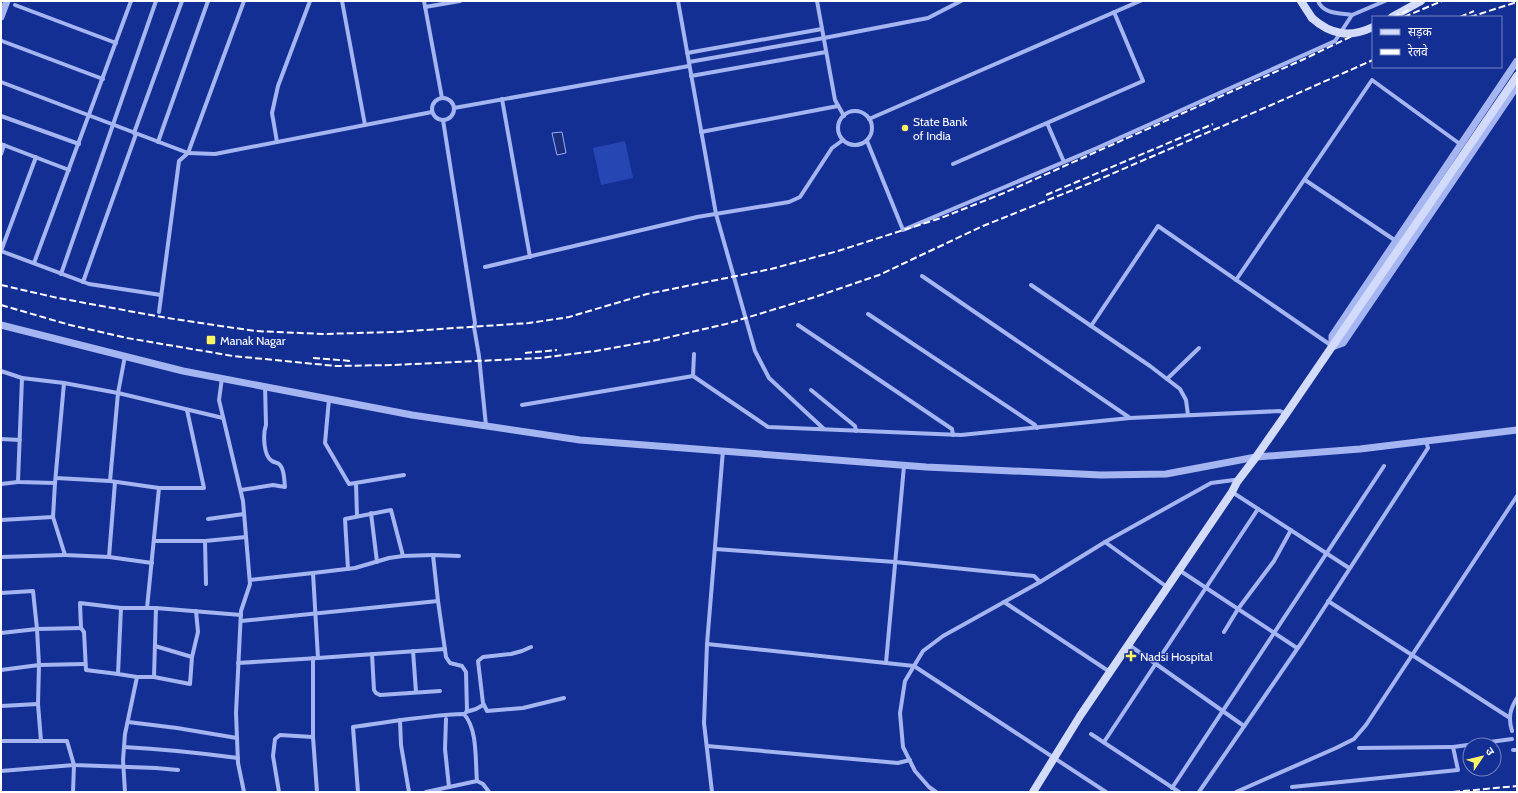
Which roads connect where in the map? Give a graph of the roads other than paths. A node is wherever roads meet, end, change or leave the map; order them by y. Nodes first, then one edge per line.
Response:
1 (7, 1) edge
2 (131, 1) edge
3 (156, 1) edge
4 (182, 1) edge
5 (208, 1) edge
6 (244, 1) edge
7 (310, 1) edge
8 (342, 1) edge
9 (424, 1) edge
10 (460, 1) edge
11 (683, 1) edge
12 (817, 1) edge
13 (961, 1) edge
14 (1140, 1) edge
15 (1301, 1) edge
16 (1318, 1) edge
17 (1385, 1) edge
18 (1421, 1) edge
19 (678, 2) edge
20 (15, 5) dead end
21 (425, 7) junction
22 (1114, 12) junction
23 (1352, 15) junction
24 (1394, 16) edge
25 (1, 17) edge
26 (1372, 27) edge
27 (822, 29) junction
28 (824, 38) junction
29 (2, 41) edge
30 (116, 43) junction
31 (826, 52) junction
32 (687, 53) junction
33 (1517, 61) edge
34 (689, 64) junction
35 (691, 76) junction
36 (1517, 76) edge
37 (103, 79) junction
38 (1, 82) edge
39 (1517, 86) edge
40 (442, 98) junction
41 (502, 99) junction
42 (838, 106) junction
43 (454, 108) junction
44 (432, 112) junction
45 (1, 116) edge
46 (89, 116) junction
47 (844, 116) junction
48 (869, 119) junction
49 (443, 120) junction
50 (1047, 123) junction
51 (113, 125) junction
52 (365, 125) junction
53 (701, 132) junction
54 (135, 133) junction
55 (843, 140) junction
56 (867, 141) junction
57 (158, 142) junction
58 (277, 142) junction
59 (79, 144) junction
60 (1460, 144) junction
61 (3, 145) edge
62 (188, 153) junction
63 (1, 154) edge
64 (36, 157) junction
65 (1064, 162) junction
66 (952, 164) dead end
67 (69, 170) junction
68 (1304, 180) junction
69 (716, 214) junction
70 (1396, 241) junction
71 (1, 251) edge
72 (530, 257) junction
73 (34, 263) junction
74 (485, 267) dead end
75 (61, 274) junction
76 (922, 276) dead end
77 (1236, 280) junction
78 (83, 282) junction
79 (1031, 286) dead end
80 (161, 295) junction
81 (159, 312) dead end
82 (868, 314) dead end
83 (1, 325) edge
84 (798, 325) dead end
85 (1091, 326) junction
86 (1334, 344) junction
87 (1199, 348) dead end
88 (694, 354) dead end
89 (125, 356) junction
90 (1, 371) edge
91 (693, 376) junction
92 (22, 378) junction
93 (222, 378) junction
94 (1167, 379) junction
95 (64, 383) junction
96 (265, 386) junction
97 (811, 390) dead end
98 (118, 392) junction
99 (329, 398) junction
100 (522, 405) dead end
101 (187, 410) junction
102 (1286, 414) junction
103 (1188, 415) junction
104 (223, 418) junction
105 (1130, 418) junction
106 (486, 426) junction
107 (1037, 428) junction
108 (824, 429) junction
109 (1517, 430) edge
110 (856, 431) junction
111 (953, 435) junction
112 (1, 439) edge
113 (20, 440) junction
114 (1426, 441) junction
115 (723, 450) junction
116 (1256, 457) junction
117 (904, 466) junction
118 (1384, 466) dead end
119 (404, 475) dead end
120 (56, 478) junction
121 (18, 482) junction
122 (113, 482) junction
123 (1237, 482) junction
124 (356, 483) junction
125 (1, 484) edge
126 (55, 484) junction
127 (159, 488) junction
128 (241, 490) junction
129 (1232, 492) junction
130 (1517, 496) edge
131 (1258, 509) junction
132 (370, 513) junction
133 (244, 514) junction
134 (357, 516) junction
135 (53, 517) junction
136 (208, 519) dead end
137 (1, 520) edge
138 (1291, 530) junction
139 (246, 537) junction
140 (155, 541) junction
141 (205, 541) junction
142 (1105, 542) junction
143 (715, 549) junction
144 (1326, 554) junction
145 (65, 555) junction
146 (433, 555) junction
147 (403, 556) junction
148 (459, 556) dead end
149 (1, 557) edge
150 (109, 557) junction
151 (377, 562) junction
152 (895, 562) junction
153 (152, 563) junction
154 (1349, 568) junction
155 (348, 569) junction
156 (1179, 570) junction
157 (313, 573) junction
158 (250, 580) junction
159 (1040, 582) junction
160 (206, 584) dead end
161 (1167, 588) junction
162 (1206, 588) junction
163 (1, 593) edge
164 (438, 601) junction
165 (1328, 601) junction
166 (1004, 602) junction
167 (121, 608) junction
168 (147, 608) junction
169 (156, 608) junction
170 (1238, 609) junction
171 (196, 611) junction
172 (315, 614) junction
173 (241, 615) junction
174 (241, 621) junction
175 (81, 628) junction
176 (37, 629) junction
177 (1224, 632) dead end
178 (1, 633) edge
179 (1274, 633) junction
180 (707, 644) junction
181 (1128, 645) junction
182 (155, 646) junction
183 (531, 647) dead end
184 (1297, 648) junction
185 (445, 649) junction
186 (413, 651) junction
187 (372, 654) junction
188 (1413, 655) junction
189 (192, 657) junction
190 (313, 658) junction
191 (318, 658) junction
192 (238, 663) junction
193 (886, 663) junction
194 (85, 664) junction
195 (1156, 664) junction
196 (40, 665) junction
197 (914, 666) junction
198 (1, 670) edge
199 (1110, 672) junction
200 (118, 674) junction
201 (137, 677) junction
202 (154, 677) junction
203 (440, 691) dead end
204 (416, 692) junction
205 (564, 698) dead end
206 (1517, 698) edge
207 (38, 704) junction
208 (483, 705) junction
209 (1, 706) edge
210 (1222, 711) junction
211 (466, 712) junction
212 (1510, 718) junction
213 (446, 719) dead end
214 (400, 720) junction
215 (128, 722) junction
216 (1244, 726) junction
217 (1512, 731) dead end
218 (1091, 734) dead end
219 (313, 737) junction
220 (237, 738) junction
221 (1512, 739) dead end
222 (1, 741) edge
223 (41, 741) junction
224 (1104, 742) junction
225 (706, 746) junction
226 (124, 747) junction
227 (1453, 747) junction
228 (1359, 748) dead end
229 (1055, 757) junction
230 (238, 758) junction
231 (910, 760) junction
232 (74, 765) junction
233 (124, 768) junction
234 (178, 770) dead end
235 (1, 771) edge
236 (477, 781) junction
237 (449, 787) junction
238 (1292, 787) dead end
239 (1172, 788) junction
240 (73, 792) edge
241 (125, 792) edge
242 (244, 792) edge
243 (279, 792) edge
244 (317, 792) edge
245 (358, 792) edge
246 (409, 792) edge
247 (426, 792) edge
248 (489, 792) edge
249 (712, 792) edge
250 (936, 792) edge
251 (1033, 792) edge
252 (1106, 792) edge
253 (1178, 792) edge
254 (1199, 792) edge
255 (1236, 792) edge

1 - 25 street
2 - 30 street
3 - 51 street
4 - 54 street
5 - 57 street
6 - 62 street
7 - 58 street
8 - 52 street
9 - 21 street
10 - 21 street
11 - 19 street
12 - 27 street
13 - 28 street
14 - 22 street
15 - 26 main road, bridge
16 - 23 street
17 - 23 street
18 - 24 main road
19 - 32 street
20 - 30 street
21 - 40 street
22 - 48 street
22 - 50 street
23 - 65 street
27 - 28 street
27 - 32 street
28 - 31 street
28 - 34 street
29 - 37 street
30 - 37 street
31 - 35 street
31 - 42 street
32 - 34 street
33 - 60 street
34 - 35 street
34 - 41 street
35 - 53 street
36 - 86 main road
37 - 46 street
38 - 46 street
39 - 86 street
40 - 43 street
40 - 44 street
41 - 43 street
41 - 72 street
42 - 47 street
42 - 53 street
43 - 49 street
44 - 49 street
44 - 52 street
45 - 59 street
46 - 51 street
46 - 59 street
47 - 48 street
47 - 55 street
48 - 56 street
49 - 106 street
50 - 65 street
50 - 66 street
51 - 54 street
51 - 75 street
52 - 58 street
53 - 69 street
54 - 57 street
54 - 78 street
55 - 56 street
55 - 69 street
56 - 65 street
57 - 62 street
58 - 62 street
59 - 67 street
60 - 68 street
60 - 70 street
61 - 63 street
61 - 64 street
62 - 80 street
64 - 67 street
64 - 71 street
67 - 73 street
68 - 70 street
68 - 77 street
69 - 72 street
69 - 108 street
70 - 86 street
71 - 73 street
72 - 74 street
73 - 75 street
75 - 78 street
76 - 105 street
77 - 85 street
77 - 86 street
78 - 80 street
79 - 85 street
80 - 81 street
82 - 107 street
83 - 89 street
84 - 111 street
85 - 94 street
86 - 102 main road
87 - 94 street
88 - 91 street
89 - 93 street
89 - 98 street
90 - 92 street
91 - 100 street
91 - 108 street
92 - 95 street
92 - 113 street
93 - 96 street
93 - 104 street
94 - 103 street
95 - 98 street
95 - 120 street
96 - 99 street
96 - 128 street
97 - 110 street
98 - 101 street
98 - 122 street
99 - 106 street
99 - 124 street
101 - 104 street
101 - 127 street
102 - 103 street
102 - 116 main road
103 - 105 street
104 - 128 street
105 - 107 street
106 - 115 street
107 - 111 street
108 - 110 street
109 - 114 street
110 - 111 street
112 - 113 street
113 - 121 street
114 - 116 street
114 - 154 street
115 - 117 street
115 - 143 street
116 - 117 street
116 - 123 main road
117 - 152 street
118 - 144 street
119 - 124 street
120 - 122 street
120 - 126 street
121 - 125 street
121 - 126 street
122 - 127 street
122 - 150 street
123 - 129 main road
123 - 142 street
124 - 134 street
126 - 135 street
127 - 140 street
128 - 133 street
129 - 131 street
129 - 156 main road
130 - 188 street
131 - 138 street
131 - 162 street
132 - 134 street
132 - 147 street
132 - 151 street
133 - 136 street
133 - 139 street
134 - 155 street
135 - 137 street
135 - 145 street
138 - 144 street
138 - 170 street
139 - 141 street
139 - 158 street
140 - 141 street
140 - 153 street
141 - 160 street
142 - 159 street
142 - 161 street
143 - 152 street
143 - 180 street
144 - 154 street
144 - 179 street
145 - 149 street
145 - 150 street
146 - 147 street
146 - 148 street
146 - 164 street
147 - 151 street
150 - 153 street
151 - 155 street
152 - 159 street
152 - 193 street
153 - 168 street
154 - 165 street
155 - 157 street
156 - 161 main road
156 - 162 street
157 - 158 street
157 - 172 street
158 - 173 street
159 - 166 street
161 - 181 main road
162 - 170 street
162 - 195 street
163 - 176 street
164 - 172 street
164 - 185 street
165 - 184 street
165 - 188 street
166 - 197 street
166 - 199 street
167 - 168 street
167 - 175 street
167 - 200 street
168 - 169 street
169 - 171 street
169 - 182 street
170 - 177 street
170 - 179 street
171 - 173 street
171 - 189 street
172 - 174 street
172 - 191 street
173 - 174 street
174 - 192 street
175 - 176 street
175 - 194 street
176 - 178 street
176 - 196 street
179 - 184 street
179 - 210 street
180 - 193 street
180 - 225 street
181 - 195 street
181 - 199 main road
182 - 189 street
182 - 202 street
183 - 208 street
184 - 216 street
185 - 186 street
185 - 211 street
186 - 187 street
186 - 204 street
187 - 191 street
187 - 204 street
188 - 212 street
188 - 255 street
189 - 202 street
190 - 191 street
190 - 192 street
190 - 219 street
192 - 220 street
193 - 197 street
194 - 196 street
194 - 200 street
195 - 210 street
195 - 224 street
196 - 198 street
196 - 207 street
197 - 229 street
197 - 231 street
199 - 229 main road
200 - 201 street
201 - 202 street
201 - 215 street
203 - 204 street
205 - 208 street
206 - 212 street
207 - 209 street
207 - 223 street
208 - 211 street
210 - 216 street
210 - 239 street
211 - 214 street
211 - 236 street
212 - 217 street
213 - 237 street
214 - 245 street
214 - 246 street
215 - 220 street
215 - 226 street
216 - 254 street
218 - 224 street
219 - 243 street
219 - 244 street
220 - 230 street
221 - 227 street
222 - 223 street
223 - 232 street
224 - 239 street
225 - 231 street
225 - 249 street
226 - 230 street
226 - 233 street
227 - 228 street
227 - 238 street
229 - 251 main road
229 - 252 street
230 - 242 street
231 - 250 street
232 - 233 street
232 - 235 street
232 - 240 street
233 - 234 street
233 - 241 street
236 - 237 street
236 - 248 street
237 - 247 street
239 - 253 street

